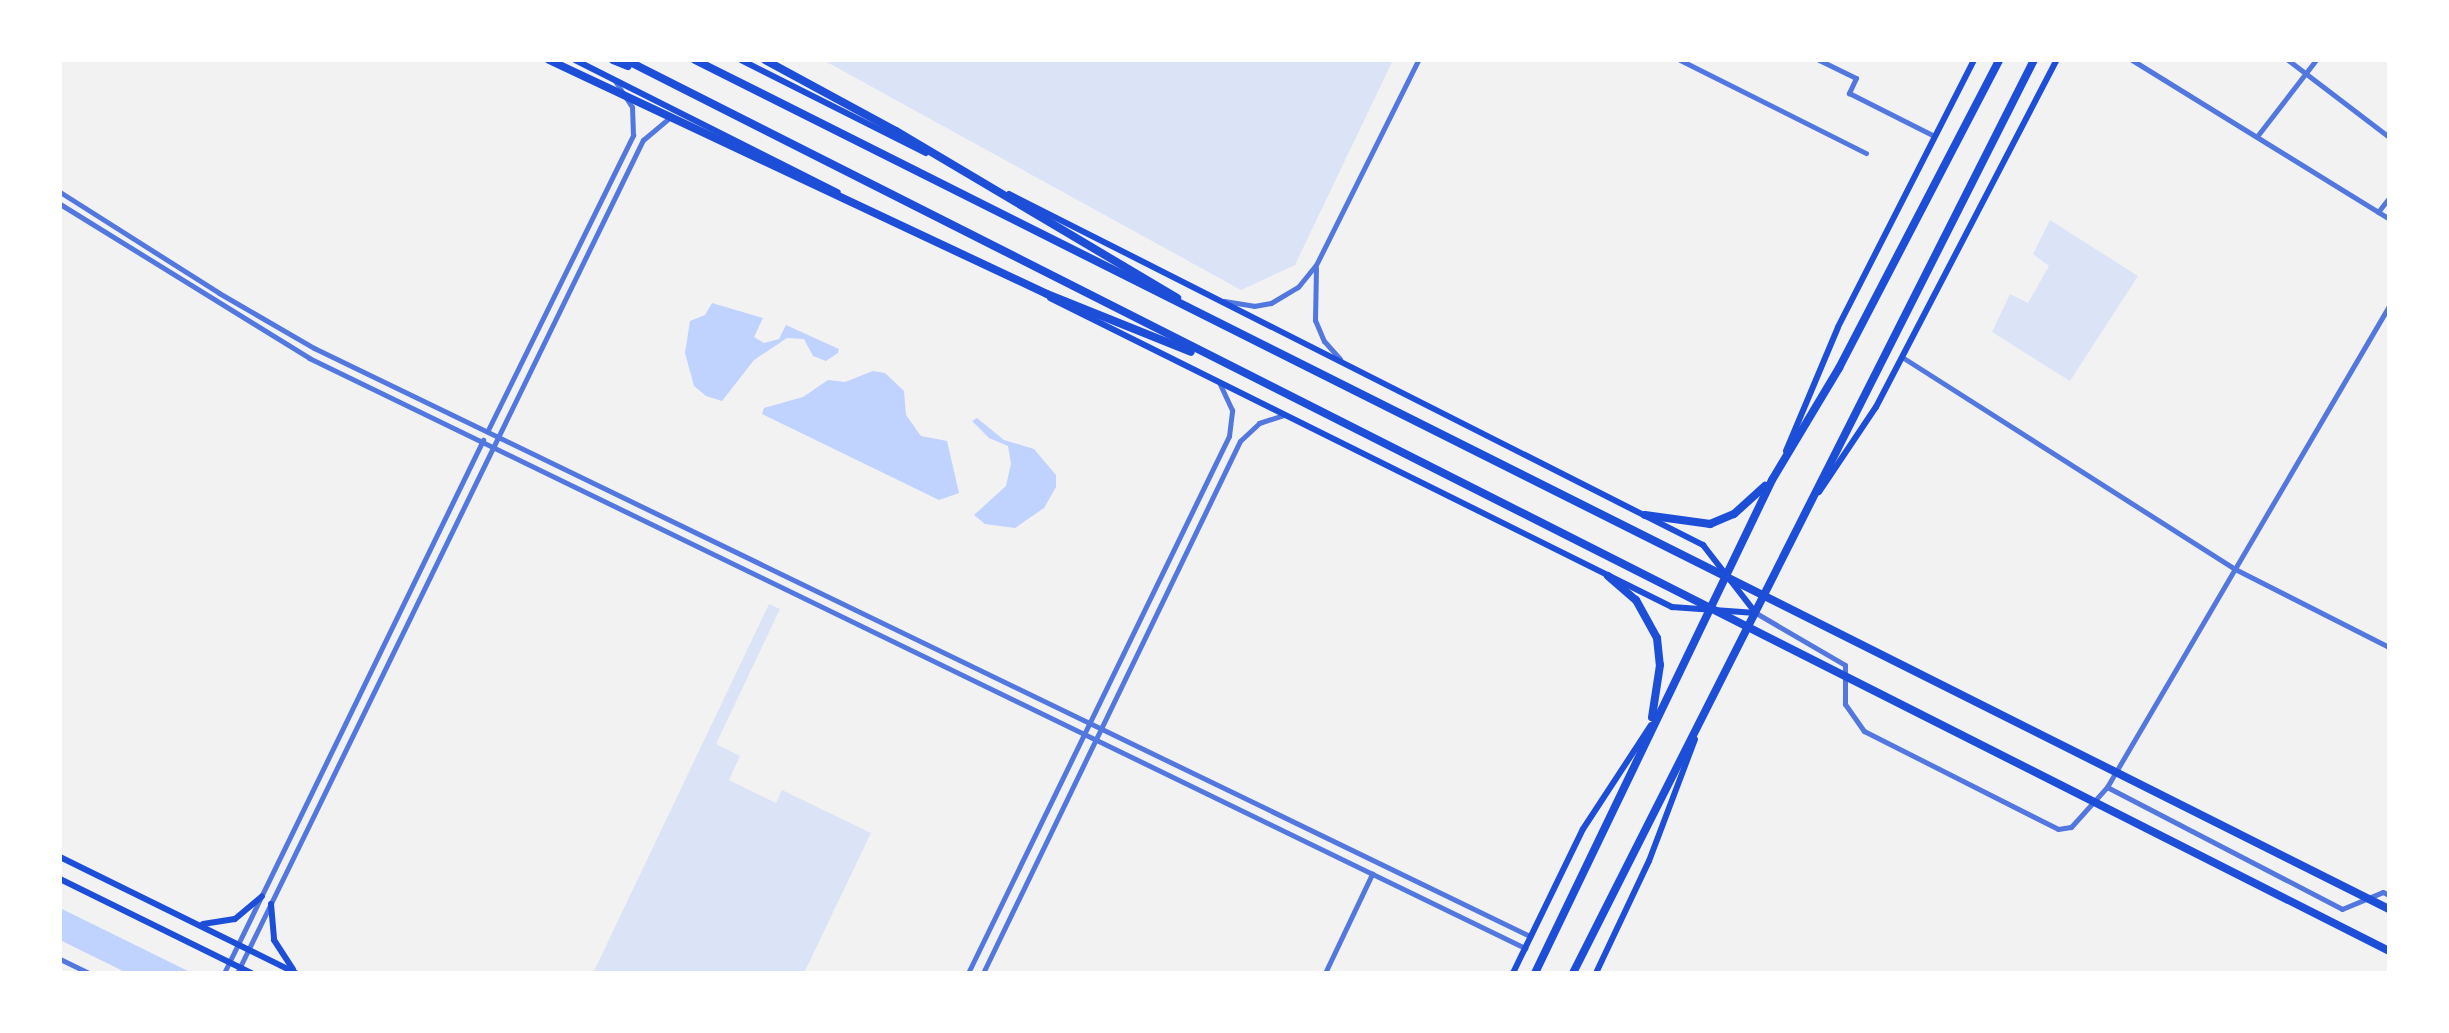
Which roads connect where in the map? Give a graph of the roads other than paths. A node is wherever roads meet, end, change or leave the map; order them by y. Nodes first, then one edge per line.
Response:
1 (549, 60) edge
2 (576, 60) edge
3 (613, 60) edge
4 (626, 60) edge
5 (694, 60) edge
6 (741, 60) edge
7 (765, 60) edge
8 (1418, 60) edge
9 (1680, 60) edge
10 (1820, 60) edge
11 (1974, 60) edge
12 (1999, 60) edge
13 (2034, 60) edge
14 (2057, 60) edge
15 (2132, 60) edge
16 (2288, 60) edge
17 (2316, 60) edge
18 (2306, 73) junction
19 (612, 78) junction
20 (670, 82) junction
21 (688, 116) junction
22 (2258, 134) junction
23 (1934, 136) junction
24 (2389, 137) edge
25 (1866, 153) dead end
26 (60, 192) edge
27 (2389, 198) edge
28 (60, 204) edge
29 (2378, 212) junction
30 (2389, 219) edge
31 (1316, 265) junction
32 (1220, 300) junction
33 (2389, 306) edge
34 (1237, 334) junction
35 (1902, 358) junction
36 (1347, 364) junction
37 (1242, 374) junction
38 (1220, 384) junction
39 (1284, 415) junction
40 (488, 431) junction
41 (497, 436) junction
42 (482, 440) junction
43 (492, 446) junction
44 (1785, 454) junction
45 (1772, 480) junction
46 (1810, 506) junction
47 (1645, 515) junction
48 (2235, 569) junction
49 (1725, 573) junction
50 (1608, 576) junction
51 (1707, 610) junction
52 (1756, 613) junction
53 (2389, 647) edge
54 (1089, 722) junction
55 (1650, 725) junction
56 (1102, 728) junction
57 (1698, 728) junction
58 (1084, 733) junction
59 (1096, 739) junction
60 (2106, 788) junction
61 (60, 857) edge
62 (1372, 874) junction
63 (60, 880) edge
64 (2389, 895) edge
65 (262, 896) junction
66 (271, 904) junction
67 (2389, 909) edge
68 (193, 922) junction
69 (1530, 936) junction
70 (238, 945) junction
71 (1524, 948) junction
72 (248, 950) junction
73 (2389, 951) edge
74 (60, 959) edge
75 (230, 963) junction
76 (239, 970) edge
77 (1599, 972) edge
78 (89, 973) edge
79 (224, 973) edge
80 (250, 973) edge
81 (297, 973) edge
82 (968, 973) edge
83 (984, 973) edge
84 (1324, 973) edge
85 (1513, 973) edge
86 (1535, 973) edge
87 (1573, 973) edge

1 - 37 main road
2 - 19 main road
3 - 20 main road
4 - 20 main road
5 - 34 main road
6 - 32 main road
7 - 34 main road
8 - 31 street
9 - 25 street
10 - 23 street
11 - 23 main road
12 - 44 main road
13 - 46 main road
14 - 35 main road
15 - 22 street
16 - 18 street
17 - 18 street
18 - 22 street
18 - 24 street
19 - 21 main road
19 - 40 street
20 - 37 main road
21 - 38 main road
21 - 41 street
22 - 29 street
23 - 44 main road
26 - 40 street
27 - 29 street
28 - 42 street
29 - 30 street
31 - 32 street
31 - 36 street
32 - 36 main road
33 - 48 street
34 - 67 main road
35 - 46 main road
35 - 48 street
36 - 47 main road
37 - 73 main road
38 - 39 main road
38 - 54 street
39 - 50 main road
39 - 56 street
40 - 41 street
40 - 42 street
41 - 43 street
41 - 54 street
42 - 43 street
42 - 65 street
43 - 58 street
43 - 66 street
44 - 45 main road
45 - 47 main road
45 - 49 main road
46 - 52 main road
47 - 49 main road
48 - 53 street
48 - 60 street
49 - 51 main road
49 - 52 main road
50 - 51 main road
50 - 55 main road
51 - 52 main road
51 - 55 main road
52 - 57 main road
52 - 60 street
54 - 56 street
54 - 58 street
55 - 69 main road
55 - 86 main road
56 - 59 street
56 - 69 street
57 - 77 main road
57 - 87 main road
58 - 59 street
58 - 82 street
59 - 62 street
59 - 83 street
60 - 64 street
61 - 68 main road
62 - 71 street
62 - 84 street
63 - 75 main road
65 - 68 main road
65 - 70 street
66 - 72 street
66 - 81 main road
68 - 70 main road
69 - 71 main road
70 - 72 main road
70 - 75 street
71 - 85 main road
72 - 76 street
72 - 81 main road
74 - 78 street
75 - 76 main road
75 - 79 street
76 - 80 main road

